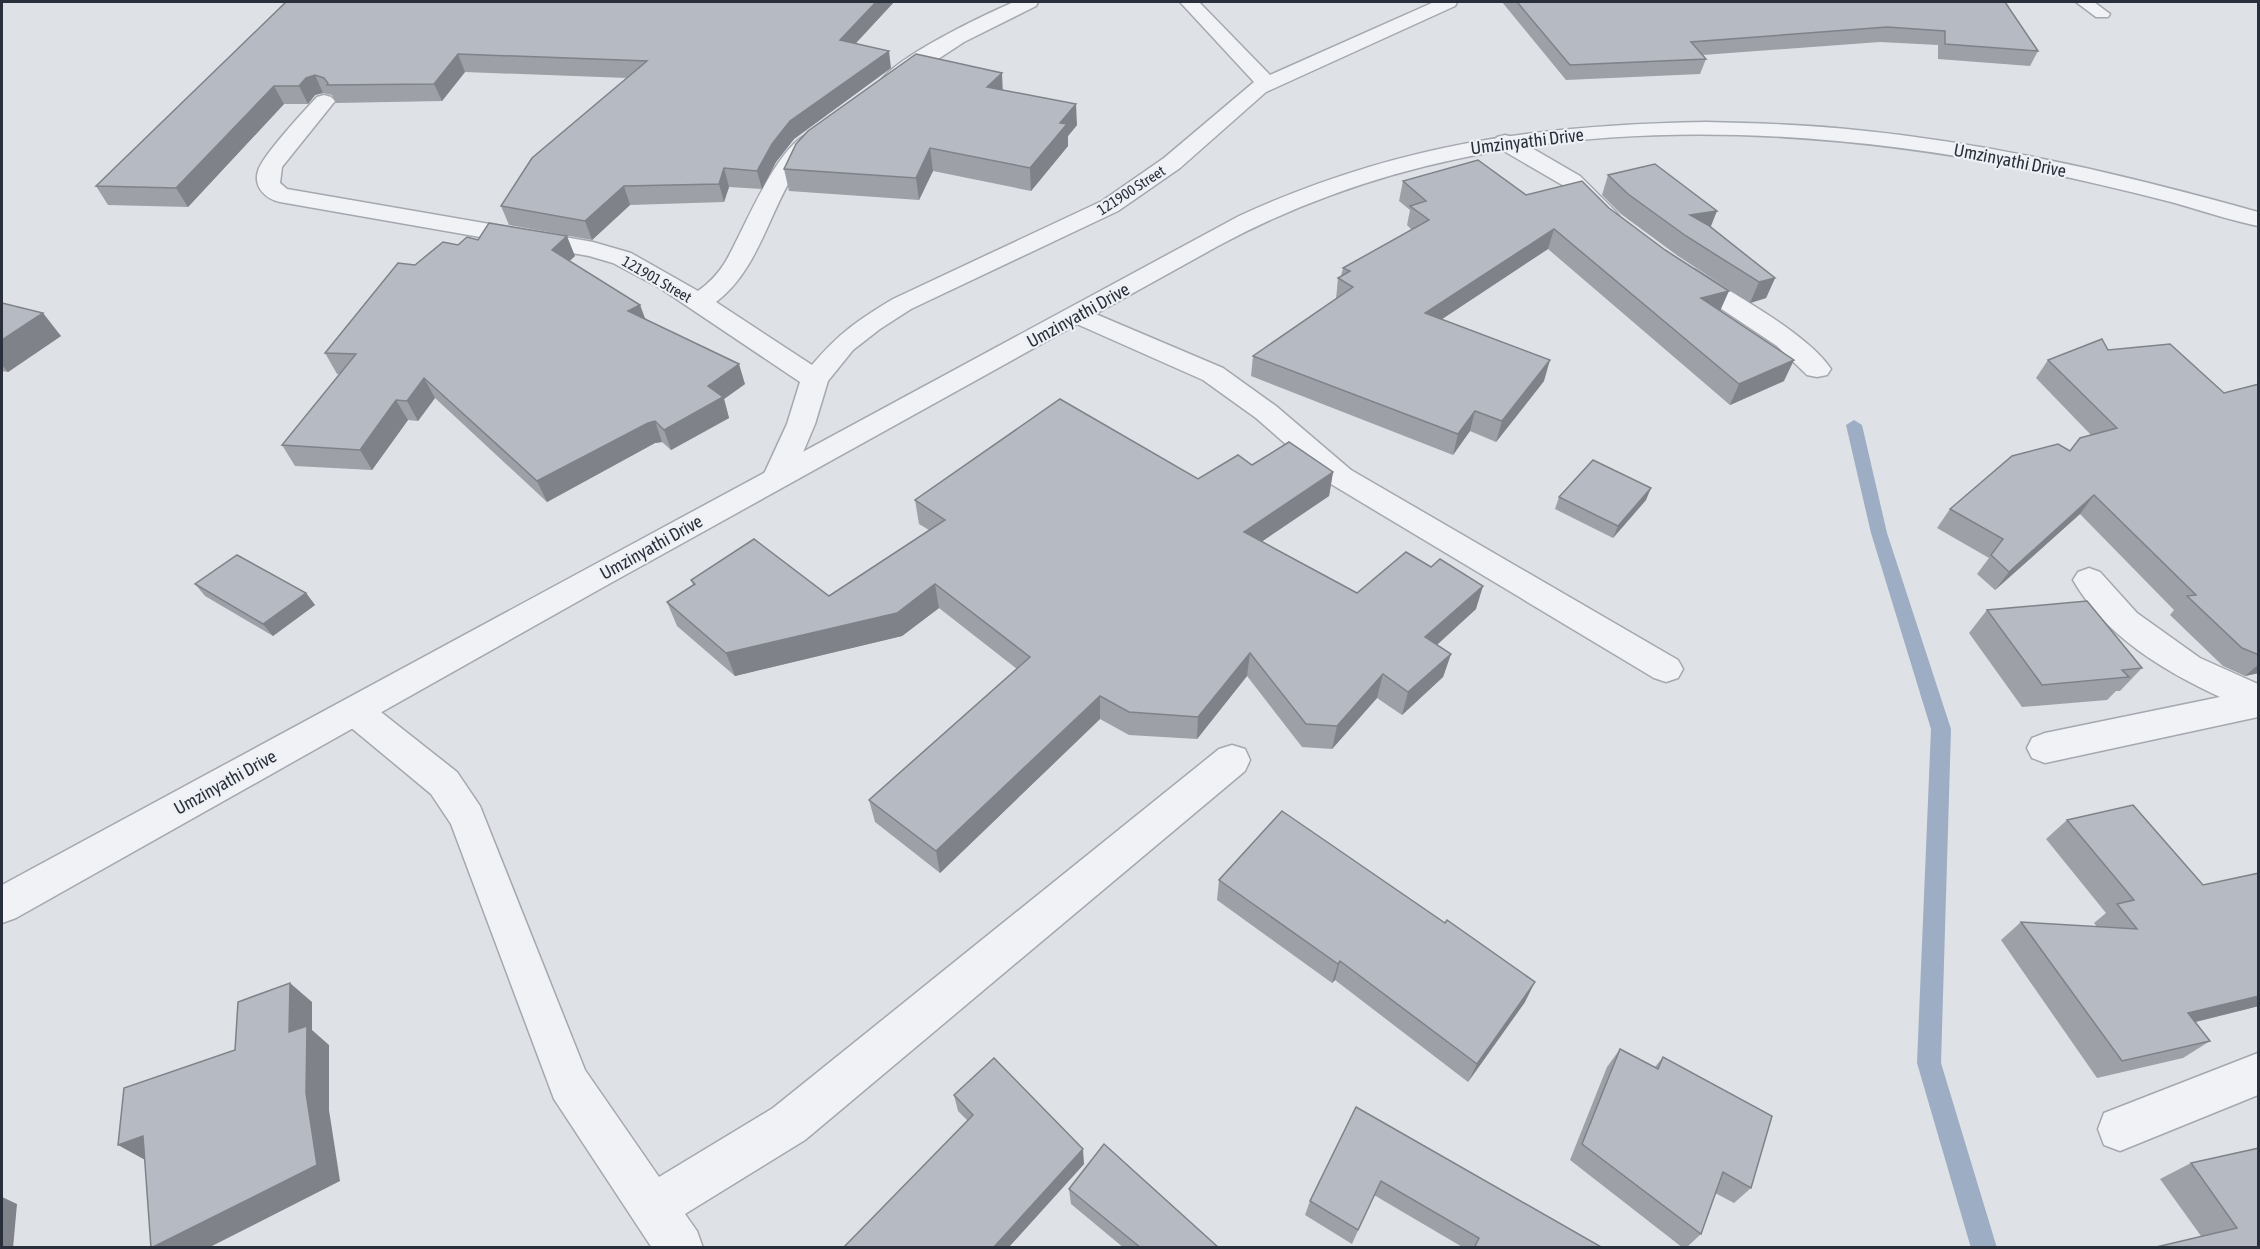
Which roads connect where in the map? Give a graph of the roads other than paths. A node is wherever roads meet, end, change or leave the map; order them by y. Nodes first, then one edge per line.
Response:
1 (1029, 2) edge
2 (1188, 2) edge
3 (1448, 2) edge
4 (2084, 2) edge
5 (2102, 14) dead end
6 (1267, 84) junction
7 (875, 93) edge
8 (324, 101) edge
9 (828, 127) edge
10 (1504, 142) junction
11 (2259, 219) edge
12 (1622, 228) edge
13 (1668, 263) edge
14 (699, 303) junction
15 (1079, 315) junction
16 (1817, 369) dead end
17 (815, 379) junction
18 (778, 476) junction
19 (2089, 580) dead end
20 (1666, 669) dead end
21 (2259, 701) edge
22 (354, 711) junction
23 (2045, 748) dead end
24 (1232, 760) dead end
25 (2, 905) edge
26 (2259, 1074) edge
27 (2120, 1129) dead end
28 (653, 1207) junction
29 (680, 1248) edge

1 - 7 street
2 - 6 street
3 - 6 street, 121900 Street
4 - 5 lane
6 - 17 street, 121900 Street
8 - 14 street, 121901 Street
9 - 14 street
10 - 11 street, Umzinyathi Drive
10 - 12 street
10 - 15 street, Umzinyathi Drive
13 - 16 street
14 - 17 street, 121901 Street
15 - 18 street, Umzinyathi Drive
15 - 20 street
17 - 18 street
18 - 22 street, Umzinyathi Drive
19 - 21 street
21 - 23 street
22 - 25 street, Umzinyathi Drive
22 - 28 street
24 - 28 street
26 - 27 street
28 - 29 street

